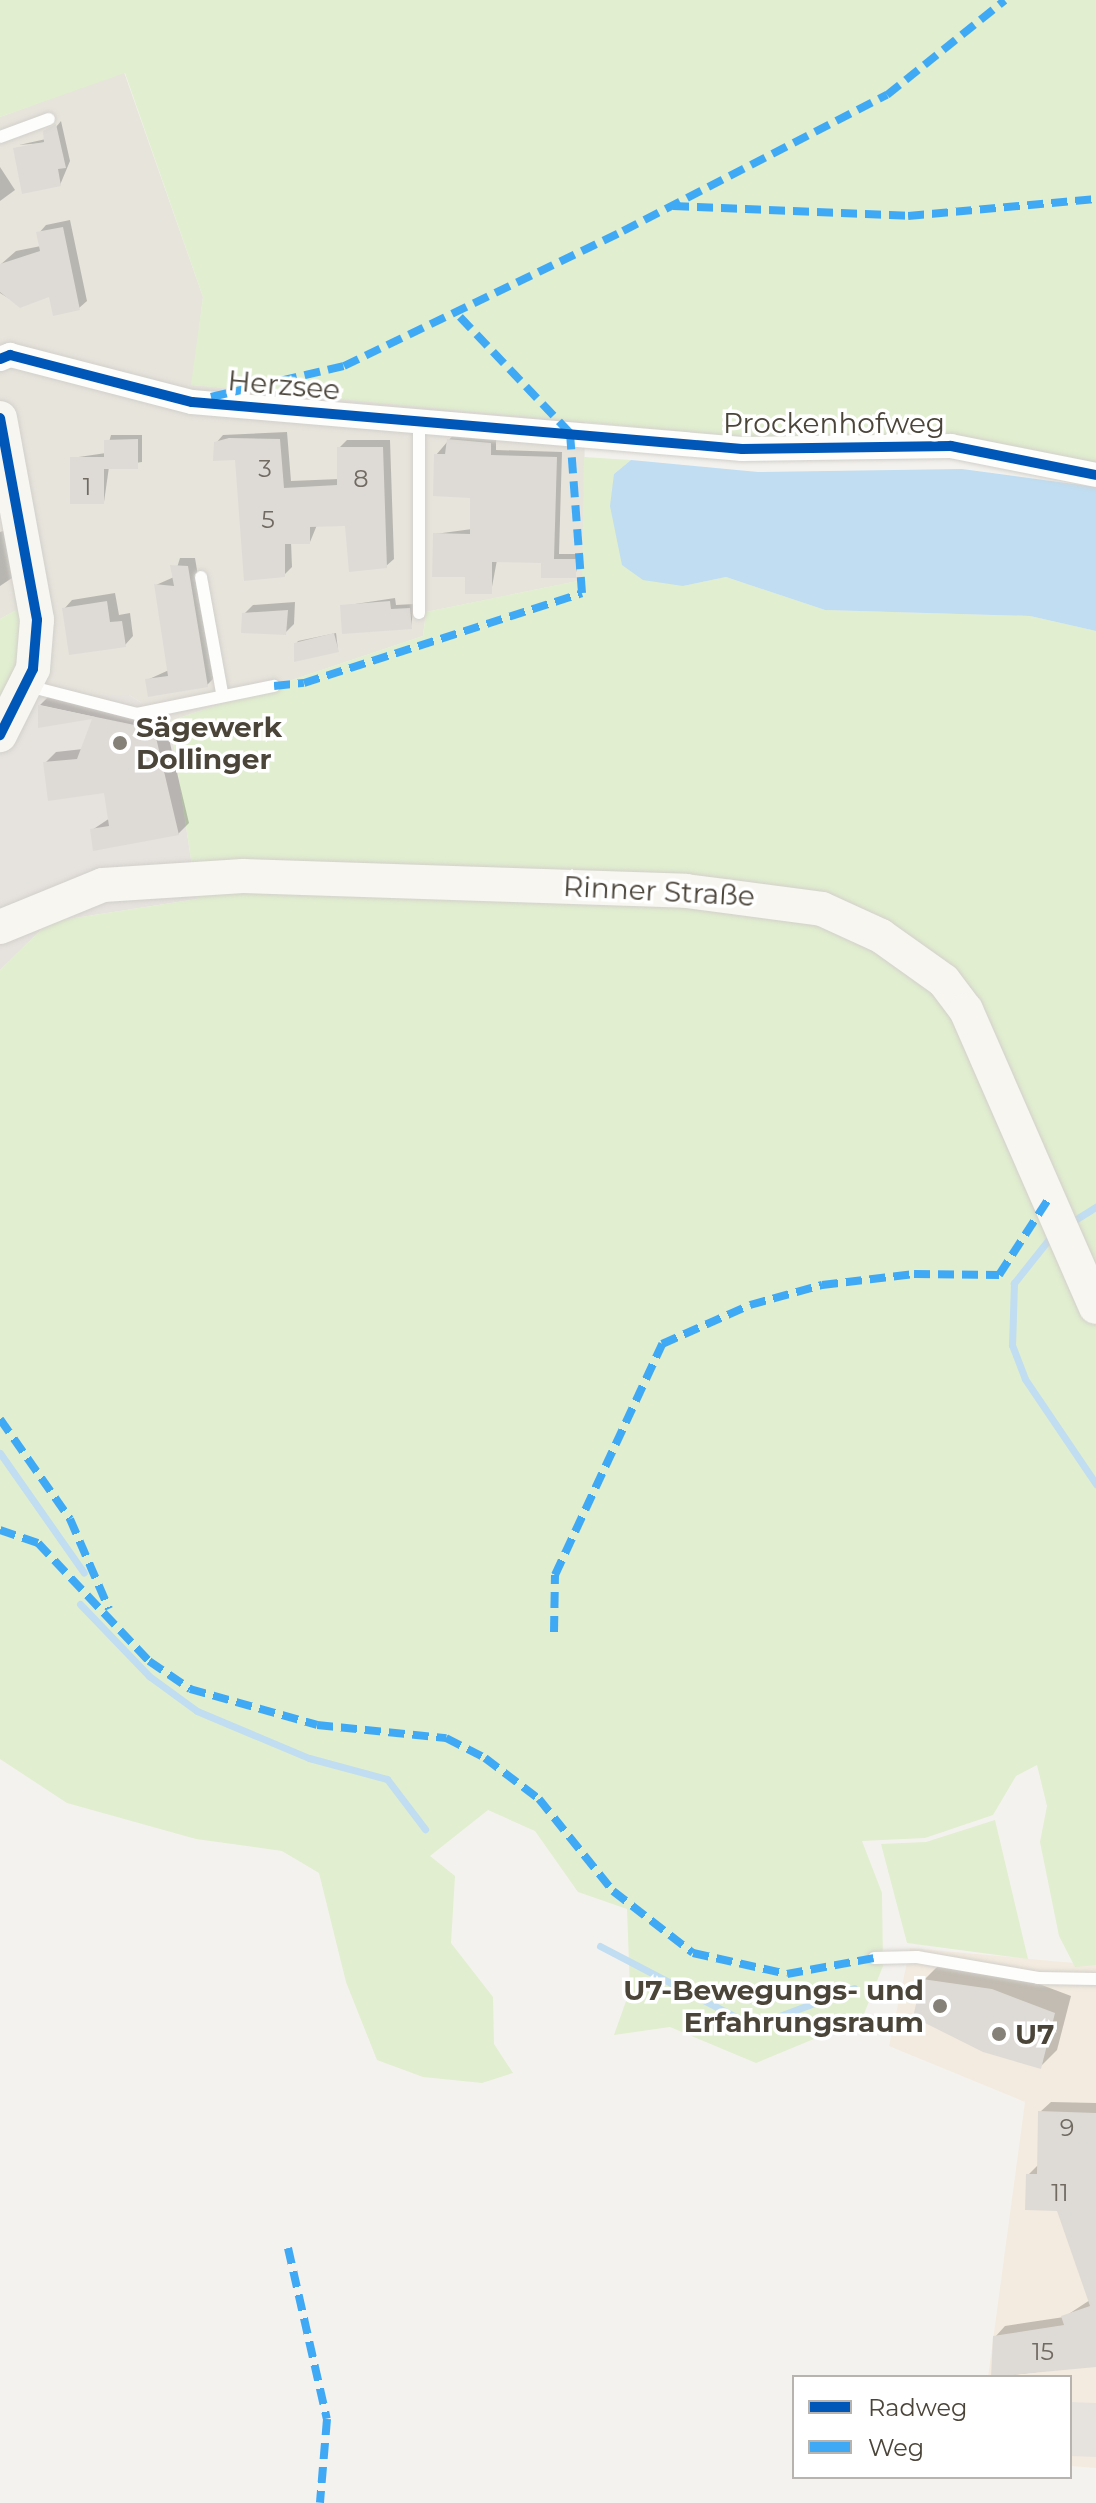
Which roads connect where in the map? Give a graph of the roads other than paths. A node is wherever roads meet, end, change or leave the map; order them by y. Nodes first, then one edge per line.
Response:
1 (49, 119) dead end
2 (0, 137) edge
3 (0, 359) edge
4 (0, 418) edge
5 (419, 420) junction
6 (570, 433) joint
7 (1096, 475) edge
8 (201, 577) dead end
9 (419, 613) dead end
10 (28, 686) junction
11 (274, 686) dead end
12 (222, 693) junction
13 (0, 735) edge
14 (0, 927) edge
15 (1096, 1307) edge
16 (874, 1958) dead end
17 (1096, 1979) edge

1 - 2 lane
3 - 5 street, Herzsee
4 - 10 main road
5 - 6 street, Herzsee
5 - 9 lane
6 - 7 street, Prockenhofweg
8 - 12 lane
10 - 12 lane
10 - 13 main road
11 - 12 lane
14 - 15 main road, Rinner Straße
16 - 17 lane

